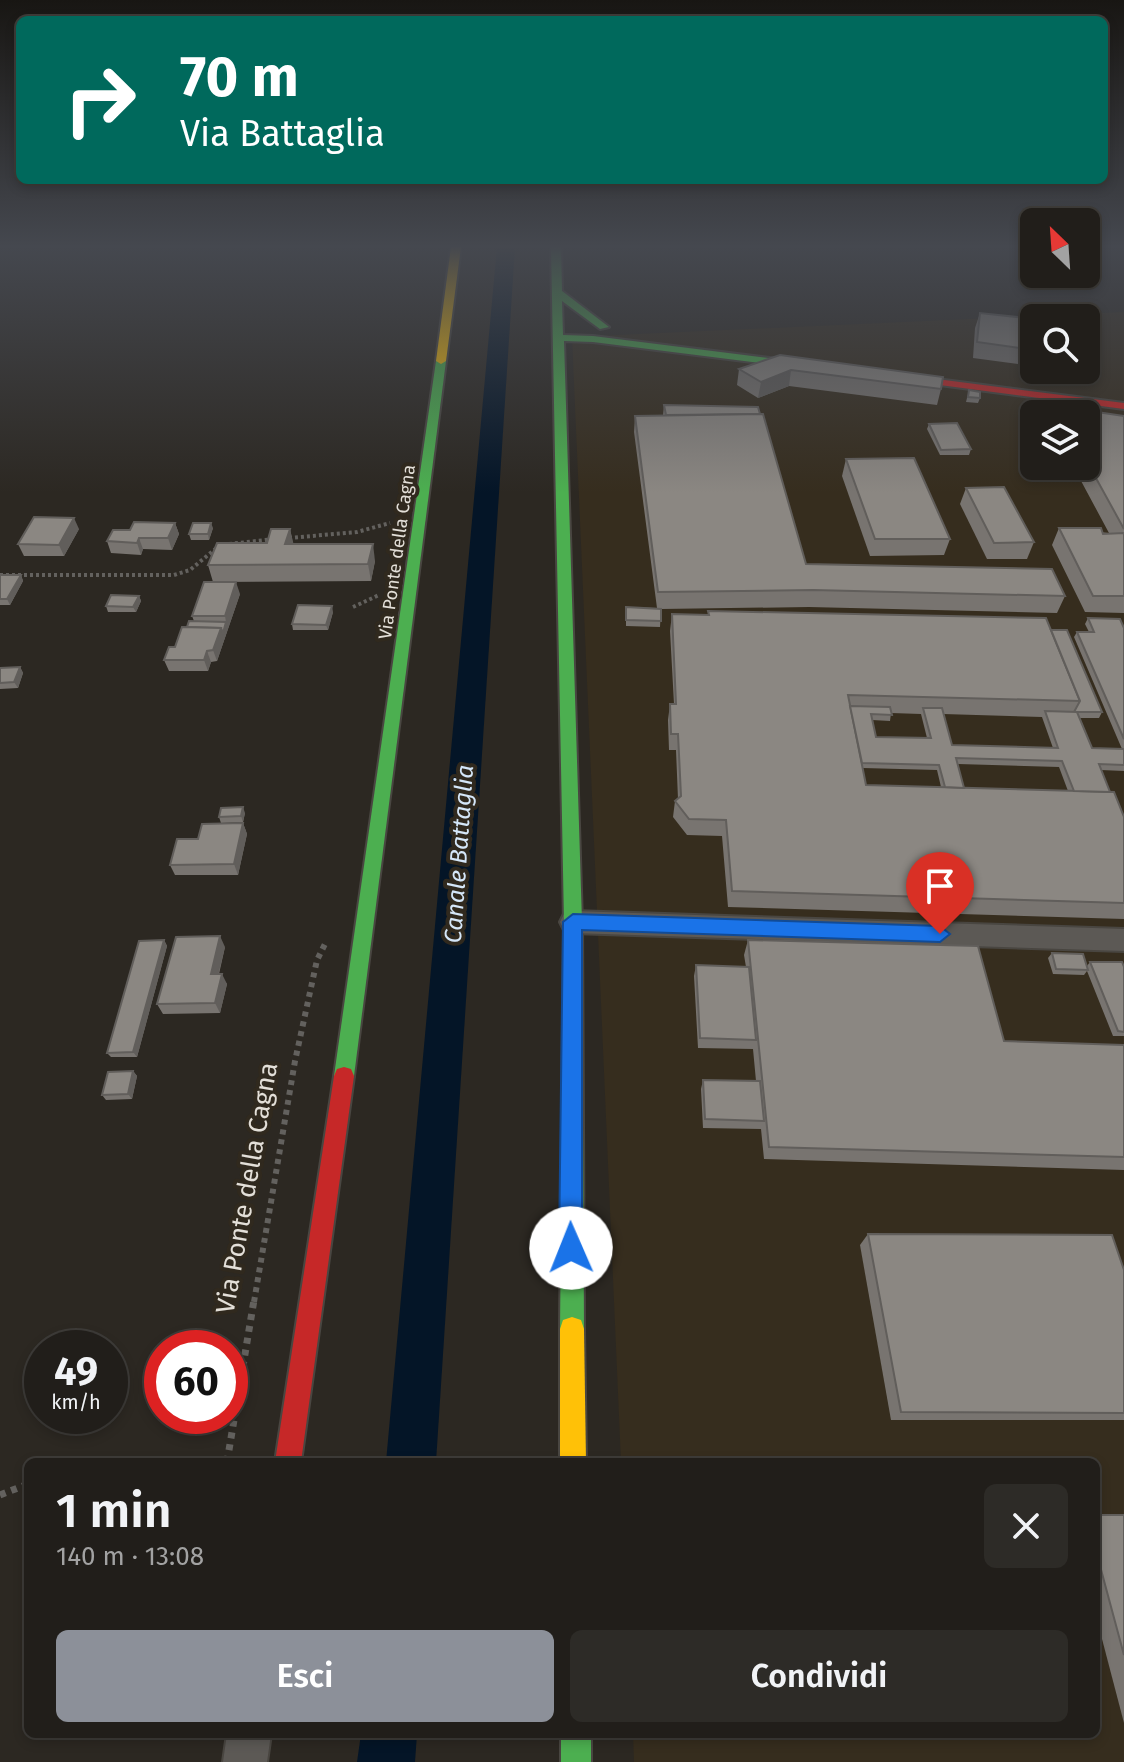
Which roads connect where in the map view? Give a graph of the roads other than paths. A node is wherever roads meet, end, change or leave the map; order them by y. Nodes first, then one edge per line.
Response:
1 (445, 329) edge
2 (578, 329) edge
3 (612, 329) edge
4 (557, 331) junction
5 (687, 350) junction
6 (843, 370) edge
7 (874, 374) edge
8 (1124, 406) edge
9 (573, 922) junction
10 (1124, 940) edge
11 (289, 1458) edge
12 (573, 1458) edge
13 (248, 1738) edge
14 (576, 1738) edge
15 (245, 1762) edge
16 (576, 1762) edge

1 - 11 street, Via Ponte della Cagna
2 - 4 street
3 - 5 street
4 - 5 street
4 - 9 street
5 - 6 street
7 - 8 street
9 - 10 street
9 - 12 street
13 - 15 street
14 - 16 street

